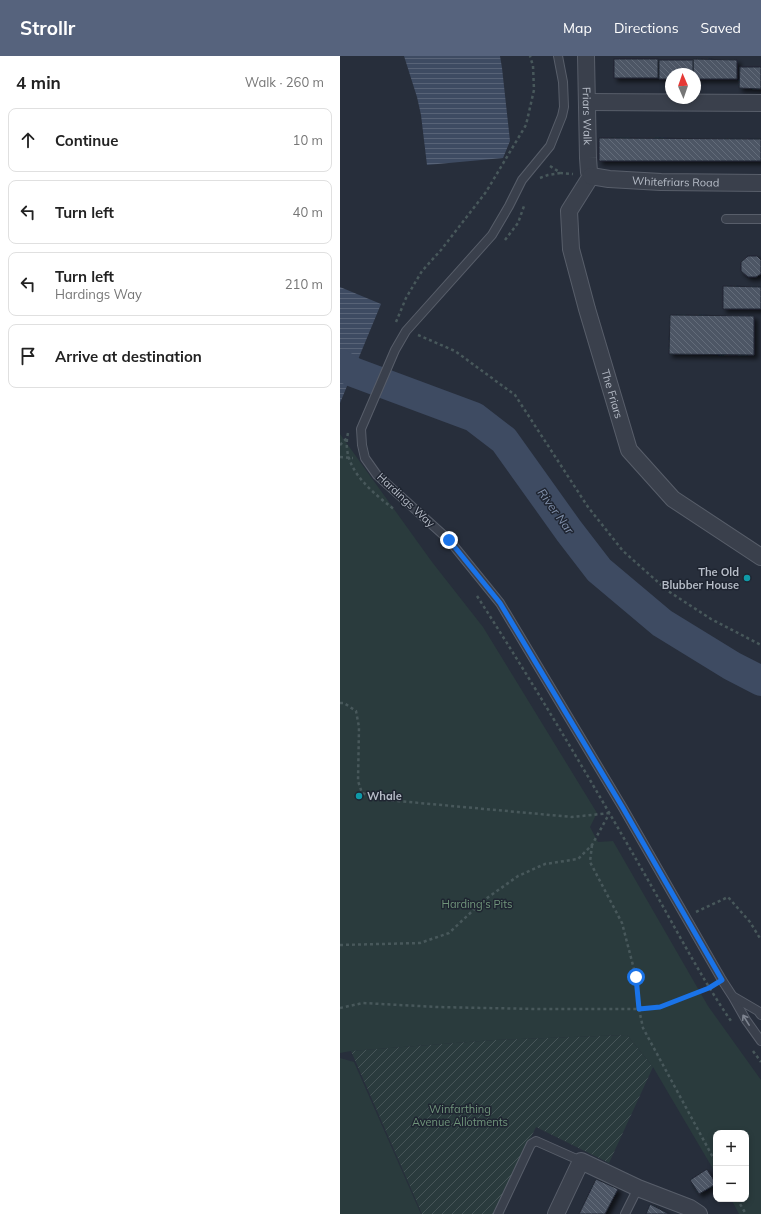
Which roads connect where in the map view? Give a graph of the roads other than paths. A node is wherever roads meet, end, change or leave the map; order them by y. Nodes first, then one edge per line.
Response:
1 (558, 56) edge
2 (586, 56) edge
3 (587, 102) junction
4 (761, 103) edge
5 (590, 174) junction
6 (761, 183) edge
7 (726, 219) dead end
8 (761, 219) edge
9 (761, 557) edge
10 (733, 997) junction
11 (761, 1015) edge
12 (761, 1041) edge
13 (581, 1161) junction
14 (638, 1188) junction
15 (692, 1212) edge
16 (498, 1214) edge
17 (556, 1214) edge
18 (625, 1214) edge

1 - 10 lane, Hardings Way
2 - 3 street, Friars Walk
3 - 4 street
3 - 5 street, Friars Walk
5 - 6 street, Whitefriars Road
5 - 9 street, The Friars
7 - 8 lane
10 - 11 lane, Hardings Way
12 -> 10 lane, Hardings Way
13 - 14 street
13 - 16 lane
13 - 17 street
14 - 15 street
14 - 18 lane

